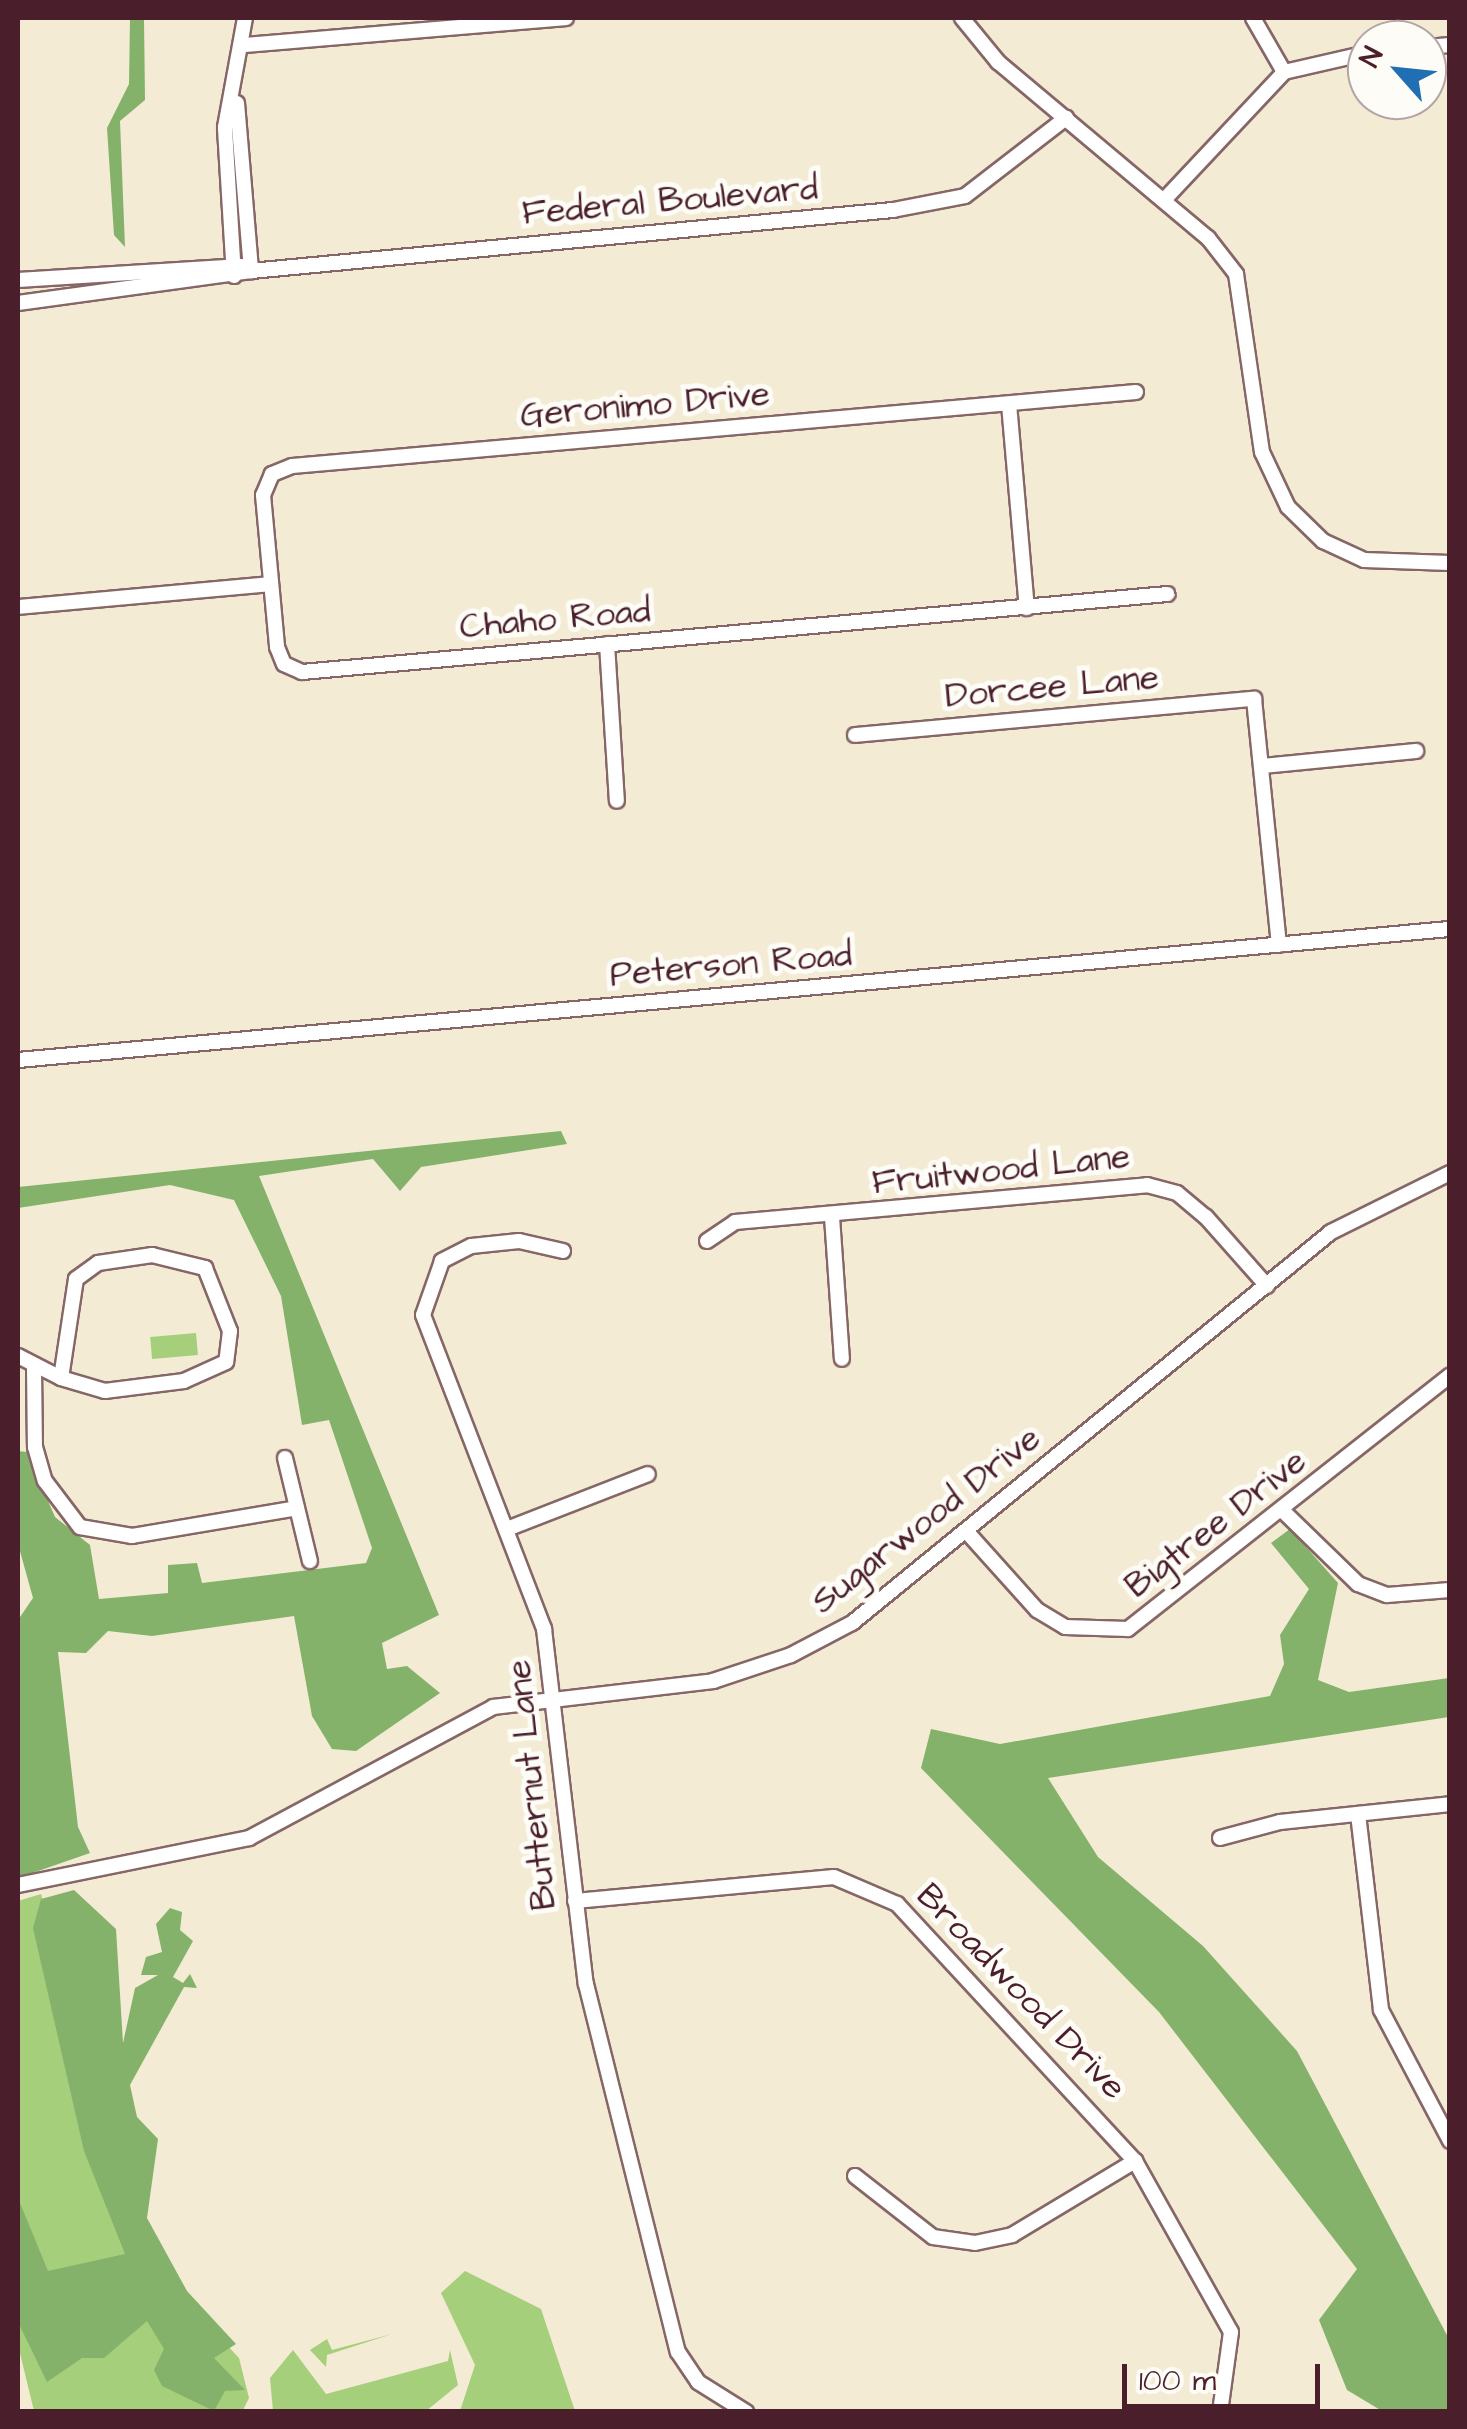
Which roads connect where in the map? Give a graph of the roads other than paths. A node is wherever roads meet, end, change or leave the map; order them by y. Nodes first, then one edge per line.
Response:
1 (245, 18) edge
2 (566, 18) edge
3 (962, 18) edge
4 (1253, 18) edge
5 (246, 45) junction
6 (1347, 58) edge
7 (1284, 72) junction
8 (1066, 118) junction
9 (1164, 200) junction
10 (238, 206) junction
11 (233, 270) junction
12 (251, 271) junction
13 (18, 280) edge
14 (18, 303) edge
15 (1136, 392) dead end
16 (1010, 404) junction
17 (1450, 563) edge
18 (270, 584) junction
19 (1166, 594) dead end
20 (18, 608) edge
21 (1027, 608) junction
22 (607, 644) junction
23 (855, 736) dead end
24 (1416, 751) dead end
25 (1262, 766) junction
26 (617, 801) dead end
27 (1450, 929) edge
28 (1279, 945) junction
29 (18, 1060) edge
30 (1450, 1173) edge
31 (832, 1217) junction
32 (707, 1241) dead end
33 (563, 1252) dead end
34 (1267, 1286) junction
35 (18, 1356) edge
36 (842, 1359) dead end
37 (34, 1368) junction
38 (1450, 1376) edge
39 (61, 1378) junction
40 (285, 1458) dead end
41 (648, 1474) dead end
42 (297, 1508) junction
43 (1284, 1513) junction
44 (508, 1529) junction
45 (967, 1532) junction
46 (310, 1561) dead end
47 (1450, 1590) edge
48 (555, 1699) junction
49 (1450, 1804) edge
50 (1358, 1814) junction
51 (1220, 1838) dead end
52 (18, 1885) edge
53 (36, 1886) junction
54 (18, 1895) edge
55 (574, 1901) junction
56 (1450, 2141) edge
57 (1135, 2162) junction
58 (855, 2176) dead end
59 (746, 2412) edge
60 (1220, 2412) edge

1 - 5 street
2 - 5 street
3 - 8 street
4 - 7 street
5 - 10 street
6 - 7 street
7 - 9 street
8 - 9 street
8 - 12 street, Federal Boulevard
9 - 17 street
10 - 11 street
10 - 12 street
11 - 12 street, Federal Boulevard
11 - 13 street, Federal Boulevard
11 - 14 street, Federal Boulevard
15 - 16 street, Geronimo Drive
16 - 18 street, Geronimo Drive
16 - 21 street
18 - 20 street
18 - 22 street, Chaho Road
19 - 21 street, Chaho Road
21 - 22 street, Chaho Road
22 - 26 street
23 - 25 street, Dorcee Lane
24 - 25 street
25 - 28 street
27 - 28 street, Peterson Road
28 - 29 street, Peterson Road
30 - 34 street, Sugarwood Drive
31 - 32 street, Fruitwood Lane
31 - 34 street, Fruitwood Lane
31 - 36 street
33 - 44 street, Butternut Lane
34 - 45 street, Sugarwood Drive
35 - 37 street
37 - 39 street
37 - 42 street
38 - 43 street, Bigtree Drive
39 - 39 street
40 - 42 street
41 - 44 street
42 - 46 street
43 - 45 street, Bigtree Drive
43 - 47 street
44 - 48 street, Butternut Lane
45 - 48 street, Sugarwood Drive
48 - 53 street, Sugarwood Drive
48 - 55 street, Butternut Lane
49 - 50 street
50 - 51 street
50 - 56 street
52 - 53 street, Sugarwood Drive
53 - 54 street, Sugarwood Drive
55 - 57 street, Broadwood Drive
55 - 59 street, Butternut Lane
57 - 58 street
57 - 60 street, Broadwood Drive

